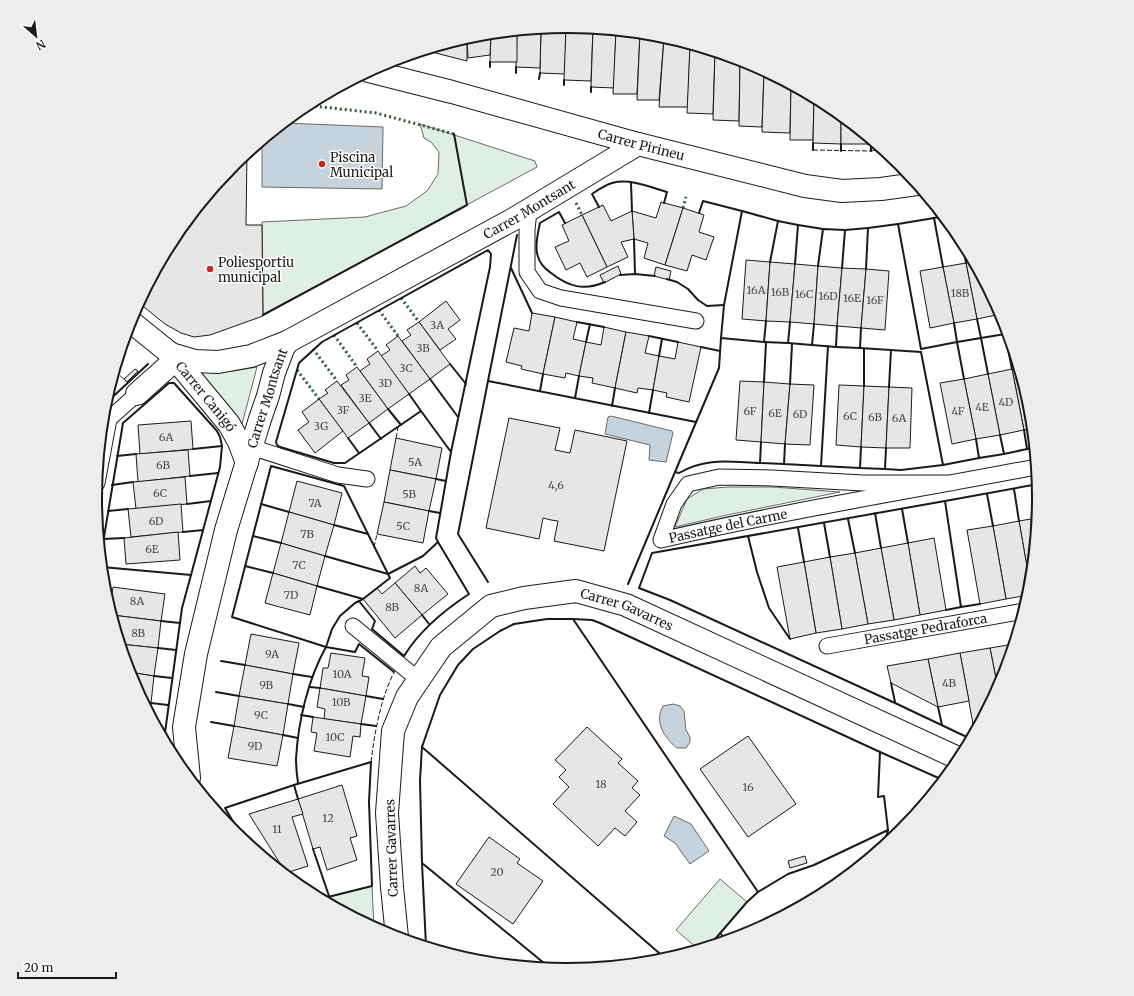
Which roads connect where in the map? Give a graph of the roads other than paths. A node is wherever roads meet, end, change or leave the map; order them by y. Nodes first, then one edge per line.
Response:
1 (378, 73) edge
2 (638, 144) junction
3 (911, 185) edge
4 (529, 210) junction
5 (696, 321) dead end
6 (135, 325) edge
7 (287, 342) junction
8 (173, 357) junction
9 (137, 394) joint
10 (109, 419) edge
11 (249, 455) junction
12 (1031, 468) edge
13 (367, 479) dead end
14 (952, 483) junction
15 (1017, 612) edge
16 (353, 626) dead end
17 (827, 646) dead end
18 (419, 680) junction
19 (954, 756) edge
20 (188, 767) edge
21 (396, 931) edge

1 - 2 street, Carrer Pirineu
2 - 3 street, Carrer Pirineu
2 - 4 street, Carrer Montsant
4 - 5 lane
4 - 7 street, Carrer Montsant
6 - 8 street, Carrer Canigó
7 - 8 street, Carrer Canigó
7 - 11 street, Carrer Montsant
8 - 9 street
8 - 11 street, Carrer Canigó
9 - 10 lane
11 - 13 lane
11 - 20 street, Carrer Montsant
12 - 14 lane, Passatge del Carme
14 - 14 lane, Passatge del Carme
15 - 17 lane, Passatge Pedraforca
16 - 18 lane
18 - 19 street, Carrer Gavarres
18 - 21 street, Carrer Gavarres

